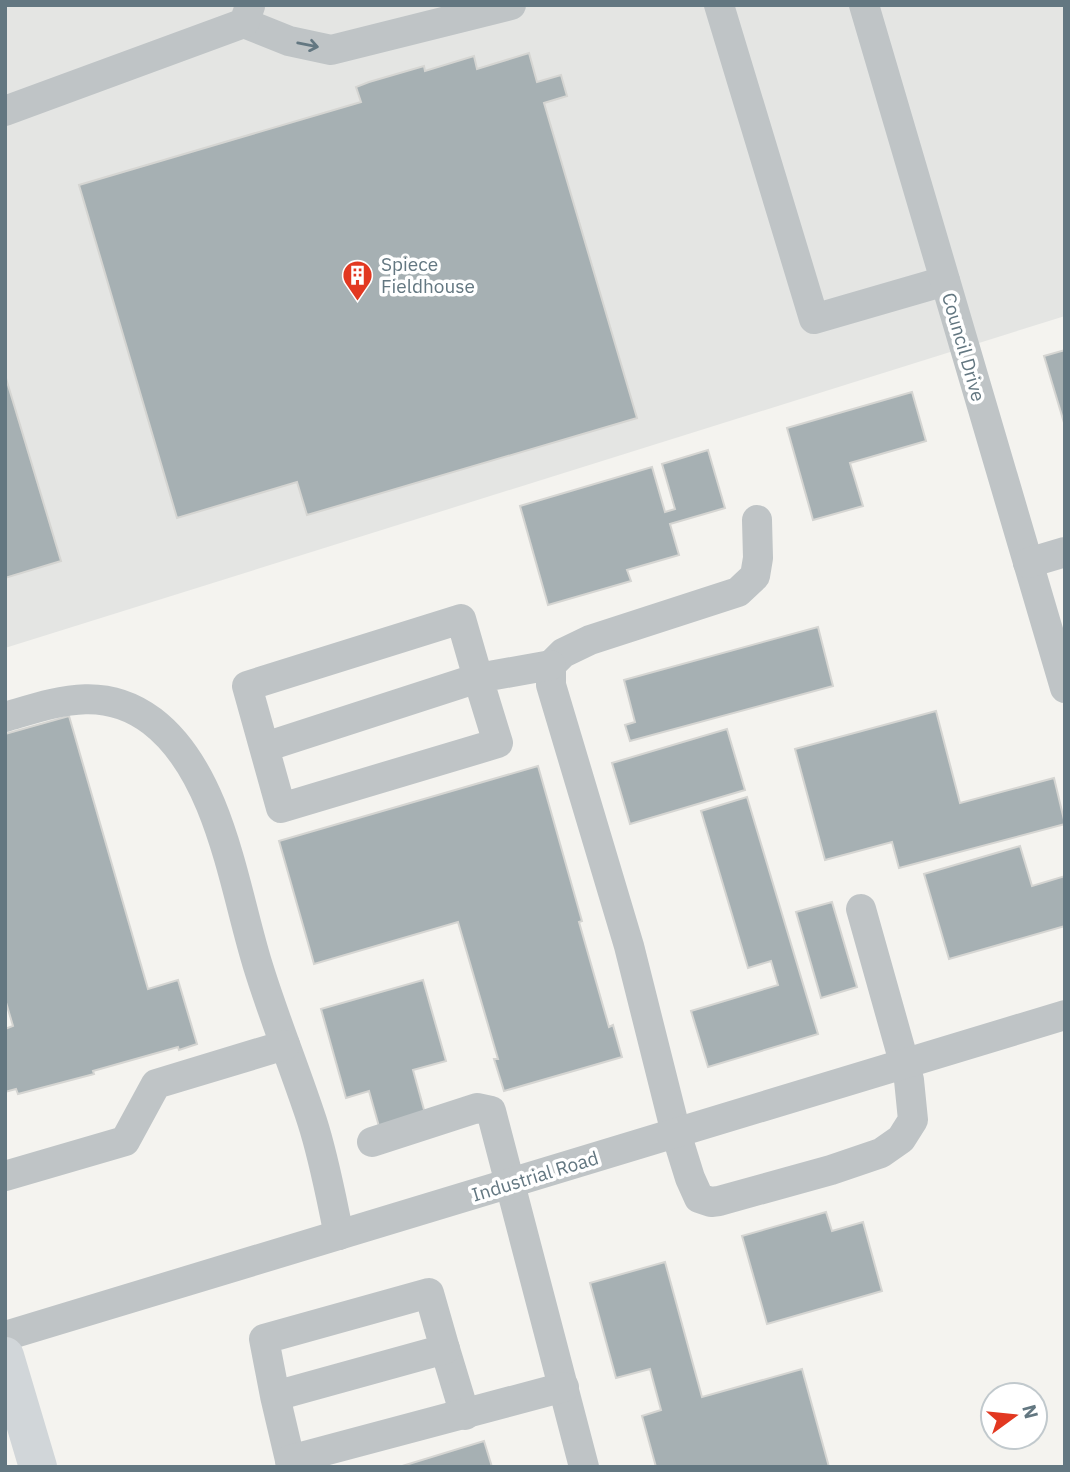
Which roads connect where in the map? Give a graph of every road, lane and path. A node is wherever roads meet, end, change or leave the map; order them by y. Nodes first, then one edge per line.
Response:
1 (511, 5) edge
2 (719, 5) edge
3 (864, 5) edge
4 (247, 14) edge
5 (5, 111) edge
6 (944, 281) junction
7 (757, 520) dead end
8 (1065, 552) edge
9 (1028, 563) junction
10 (551, 665) junction
11 (478, 678) junction
12 (1065, 688) edge
13 (5, 717) edge
14 (265, 747) junction
15 (861, 909) dead end
16 (1065, 1015) edge
17 (285, 1045) junction
18 (904, 1064) junction
19 (676, 1133) junction
20 (372, 1142) dead end
21 (5, 1176) edge
22 (511, 1183) junction
23 (340, 1235) junction
24 (5, 1336) edge
25 (445, 1349) junction
26 (5, 1356) edge
27 (564, 1387) junction
28 (275, 1396) junction
29 (466, 1415) junction
30 (291, 1464) edge
31 (38, 1467) edge
32 (584, 1467) edge

4 -> 1 street
2 - 6 street
3 - 6 street, Council Drive
4 - 5 street
6 - 9 street, Council Drive
7 - 10 street
8 - 9 street
9 - 12 street, Council Drive
10 - 11 street
10 - 19 street
11 - 14 street
11 - 14 street
11 - 14 street
13 - 17 street
15 - 18 street
16 - 18 street, Industrial Road
17 - 21 street
17 - 23 street
18 - 19 street, Industrial Road
18 - 19 street
19 - 22 street, Industrial Road
20 - 22 street
22 - 23 street, Industrial Road
22 - 27 street
23 - 24 street, Industrial Road
25 - 28 street
25 - 28 street
25 - 29 street
26 - 31 main road
27 - 29 street
27 - 32 street
28 - 30 street
29 - 30 street

